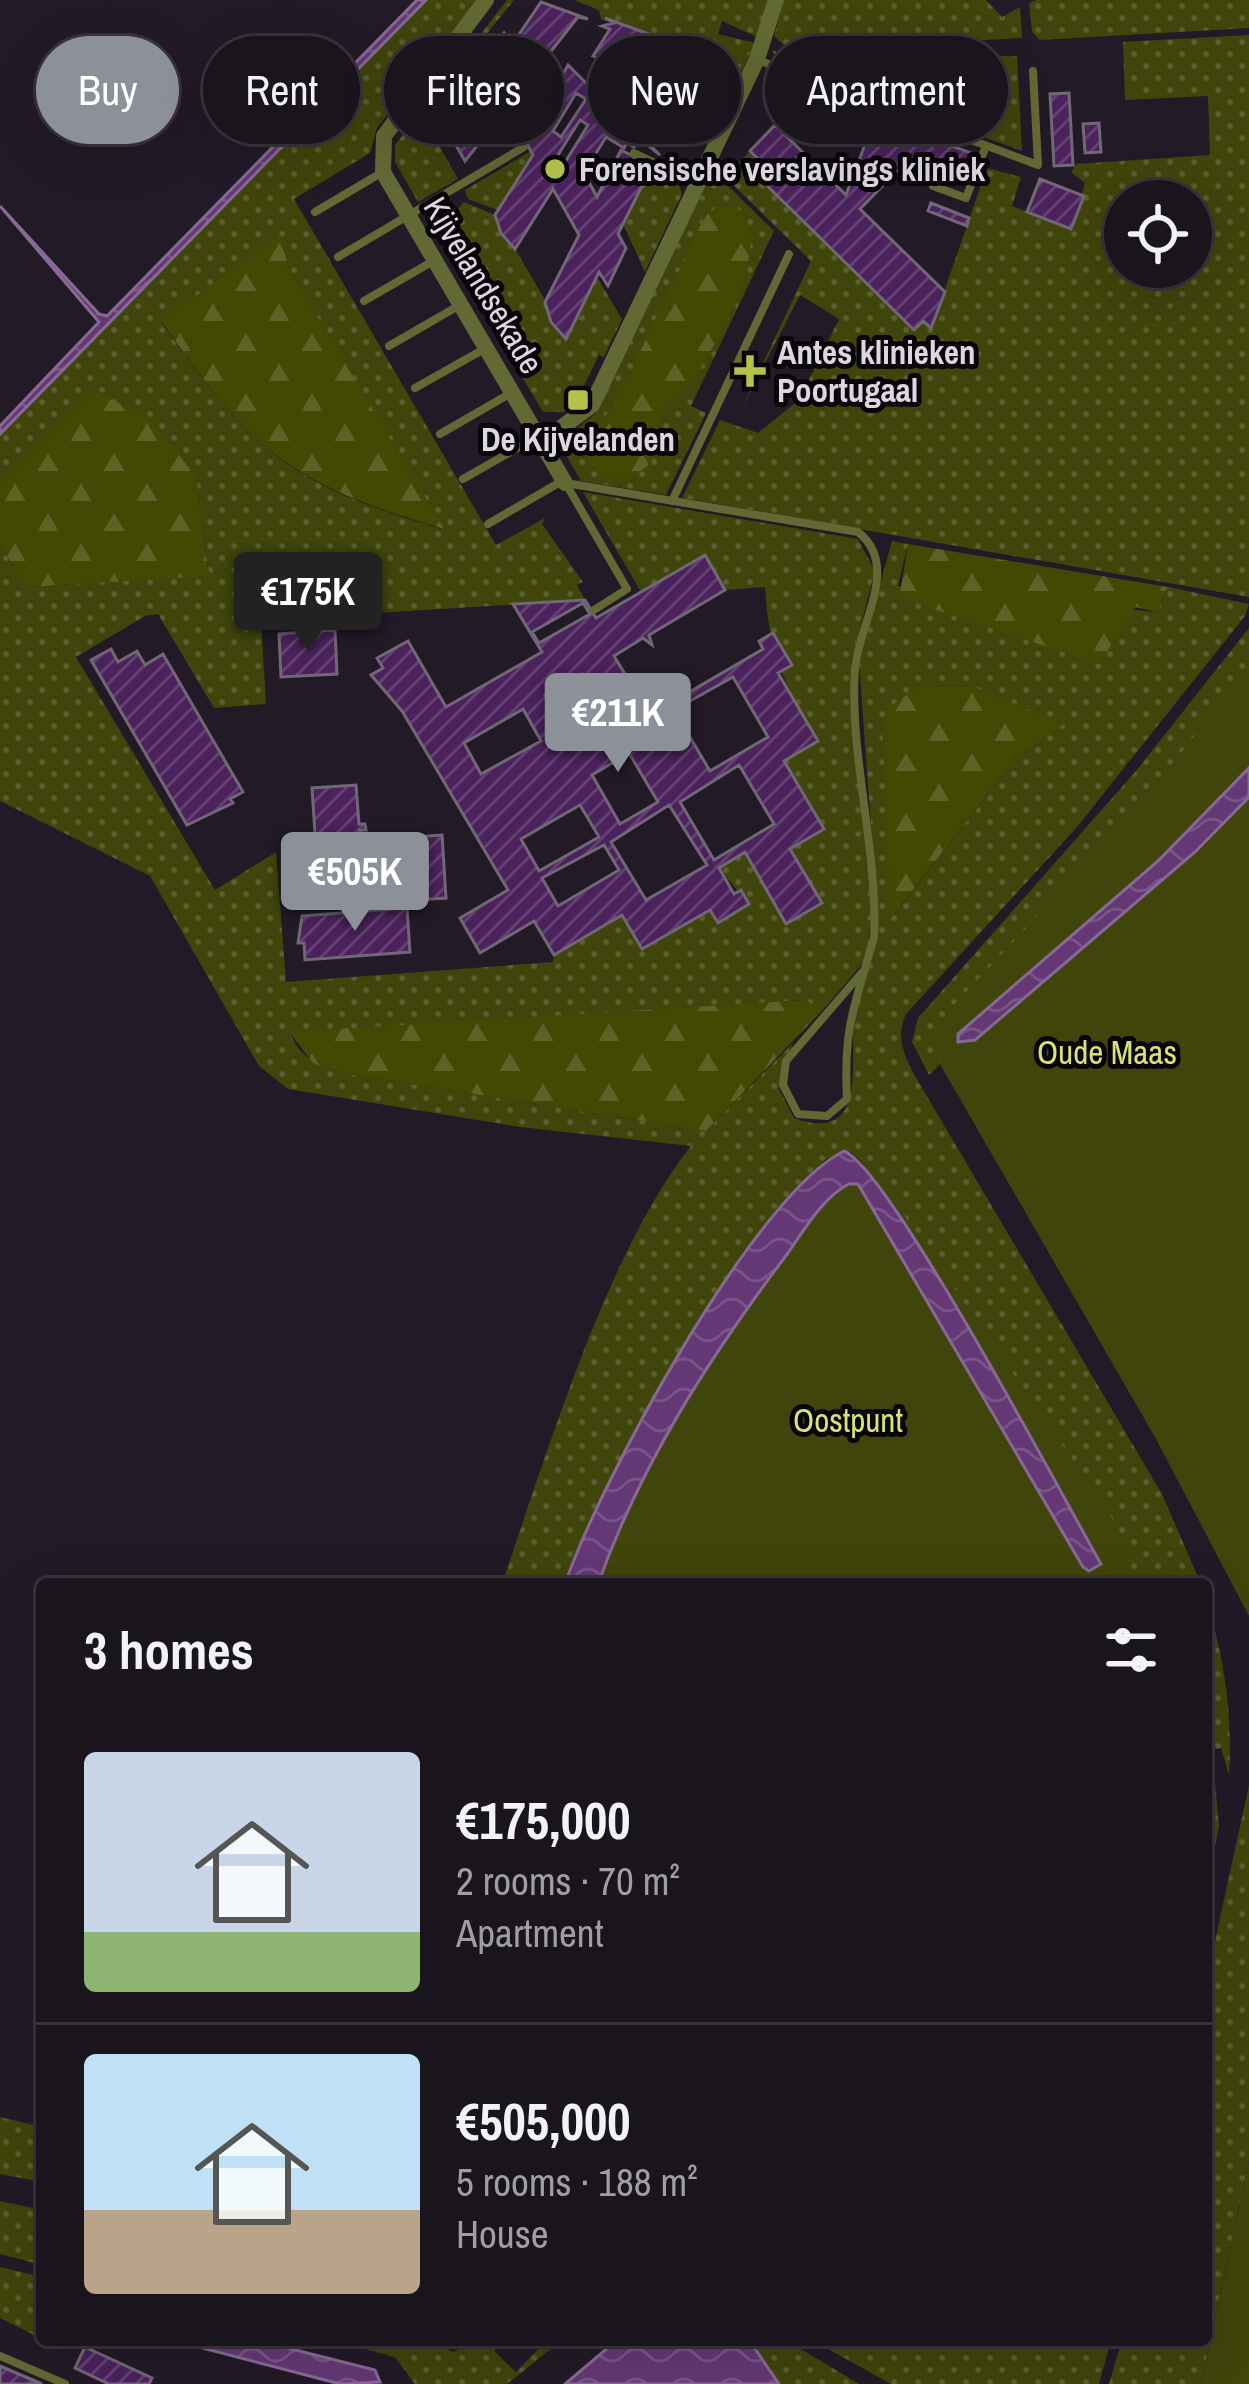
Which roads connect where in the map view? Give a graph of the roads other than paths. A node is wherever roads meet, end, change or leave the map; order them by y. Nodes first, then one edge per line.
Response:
1 (486, 0) edge
2 (776, 0) edge
3 (757, 59) junction
4 (1033, 70) dead end
5 (986, 146) junction
6 (524, 148) dead end
7 (634, 152) dead end
8 (382, 172) junction
9 (696, 182) junction
10 (933, 186) dead end
11 (315, 212) dead end
12 (409, 216) junction
13 (789, 254) dead end
14 (338, 257) dead end
15 (435, 260) junction
16 (364, 301) dead end
17 (461, 304) junction
18 (389, 346) dead end
19 (486, 348) junction
20 (416, 388) dead end
21 (512, 392) junction
22 (440, 434) dead end
23 (540, 439) junction
24 (464, 479) dead end
25 (564, 481) junction
26 (672, 501) junction
27 (488, 524) dead end
28 (594, 610) dead end
29 (865, 969) junction
30 (0, 2356) edge
31 (65, 2384) edge

1 - 8 street
2 - 3 street
3 - 5 lane
3 - 9 street
4 - 5 lane
5 - 10 lane
6 - 12 lane
7 - 9 lane
8 - 11 lane
8 - 12 street, Kijvelandsekade
9 - 23 street
12 - 14 lane
12 - 15 street, Kijvelandsekade
13 - 26 lane
15 - 16 lane
15 - 17 street, Kijvelandsekade
17 - 18 lane
17 - 19 street, Kijvelandsekade
19 - 20 lane
19 - 21 street, Kijvelandsekade
21 - 22 lane
21 - 23 street, Kijvelandsekade
23 - 24 lane
23 - 25 street, Kijvelandsekade
25 - 26 lane
25 - 27 lane
25 - 28 lane
26 - 29 lane
29 - 29 lane
30 - 31 lane

